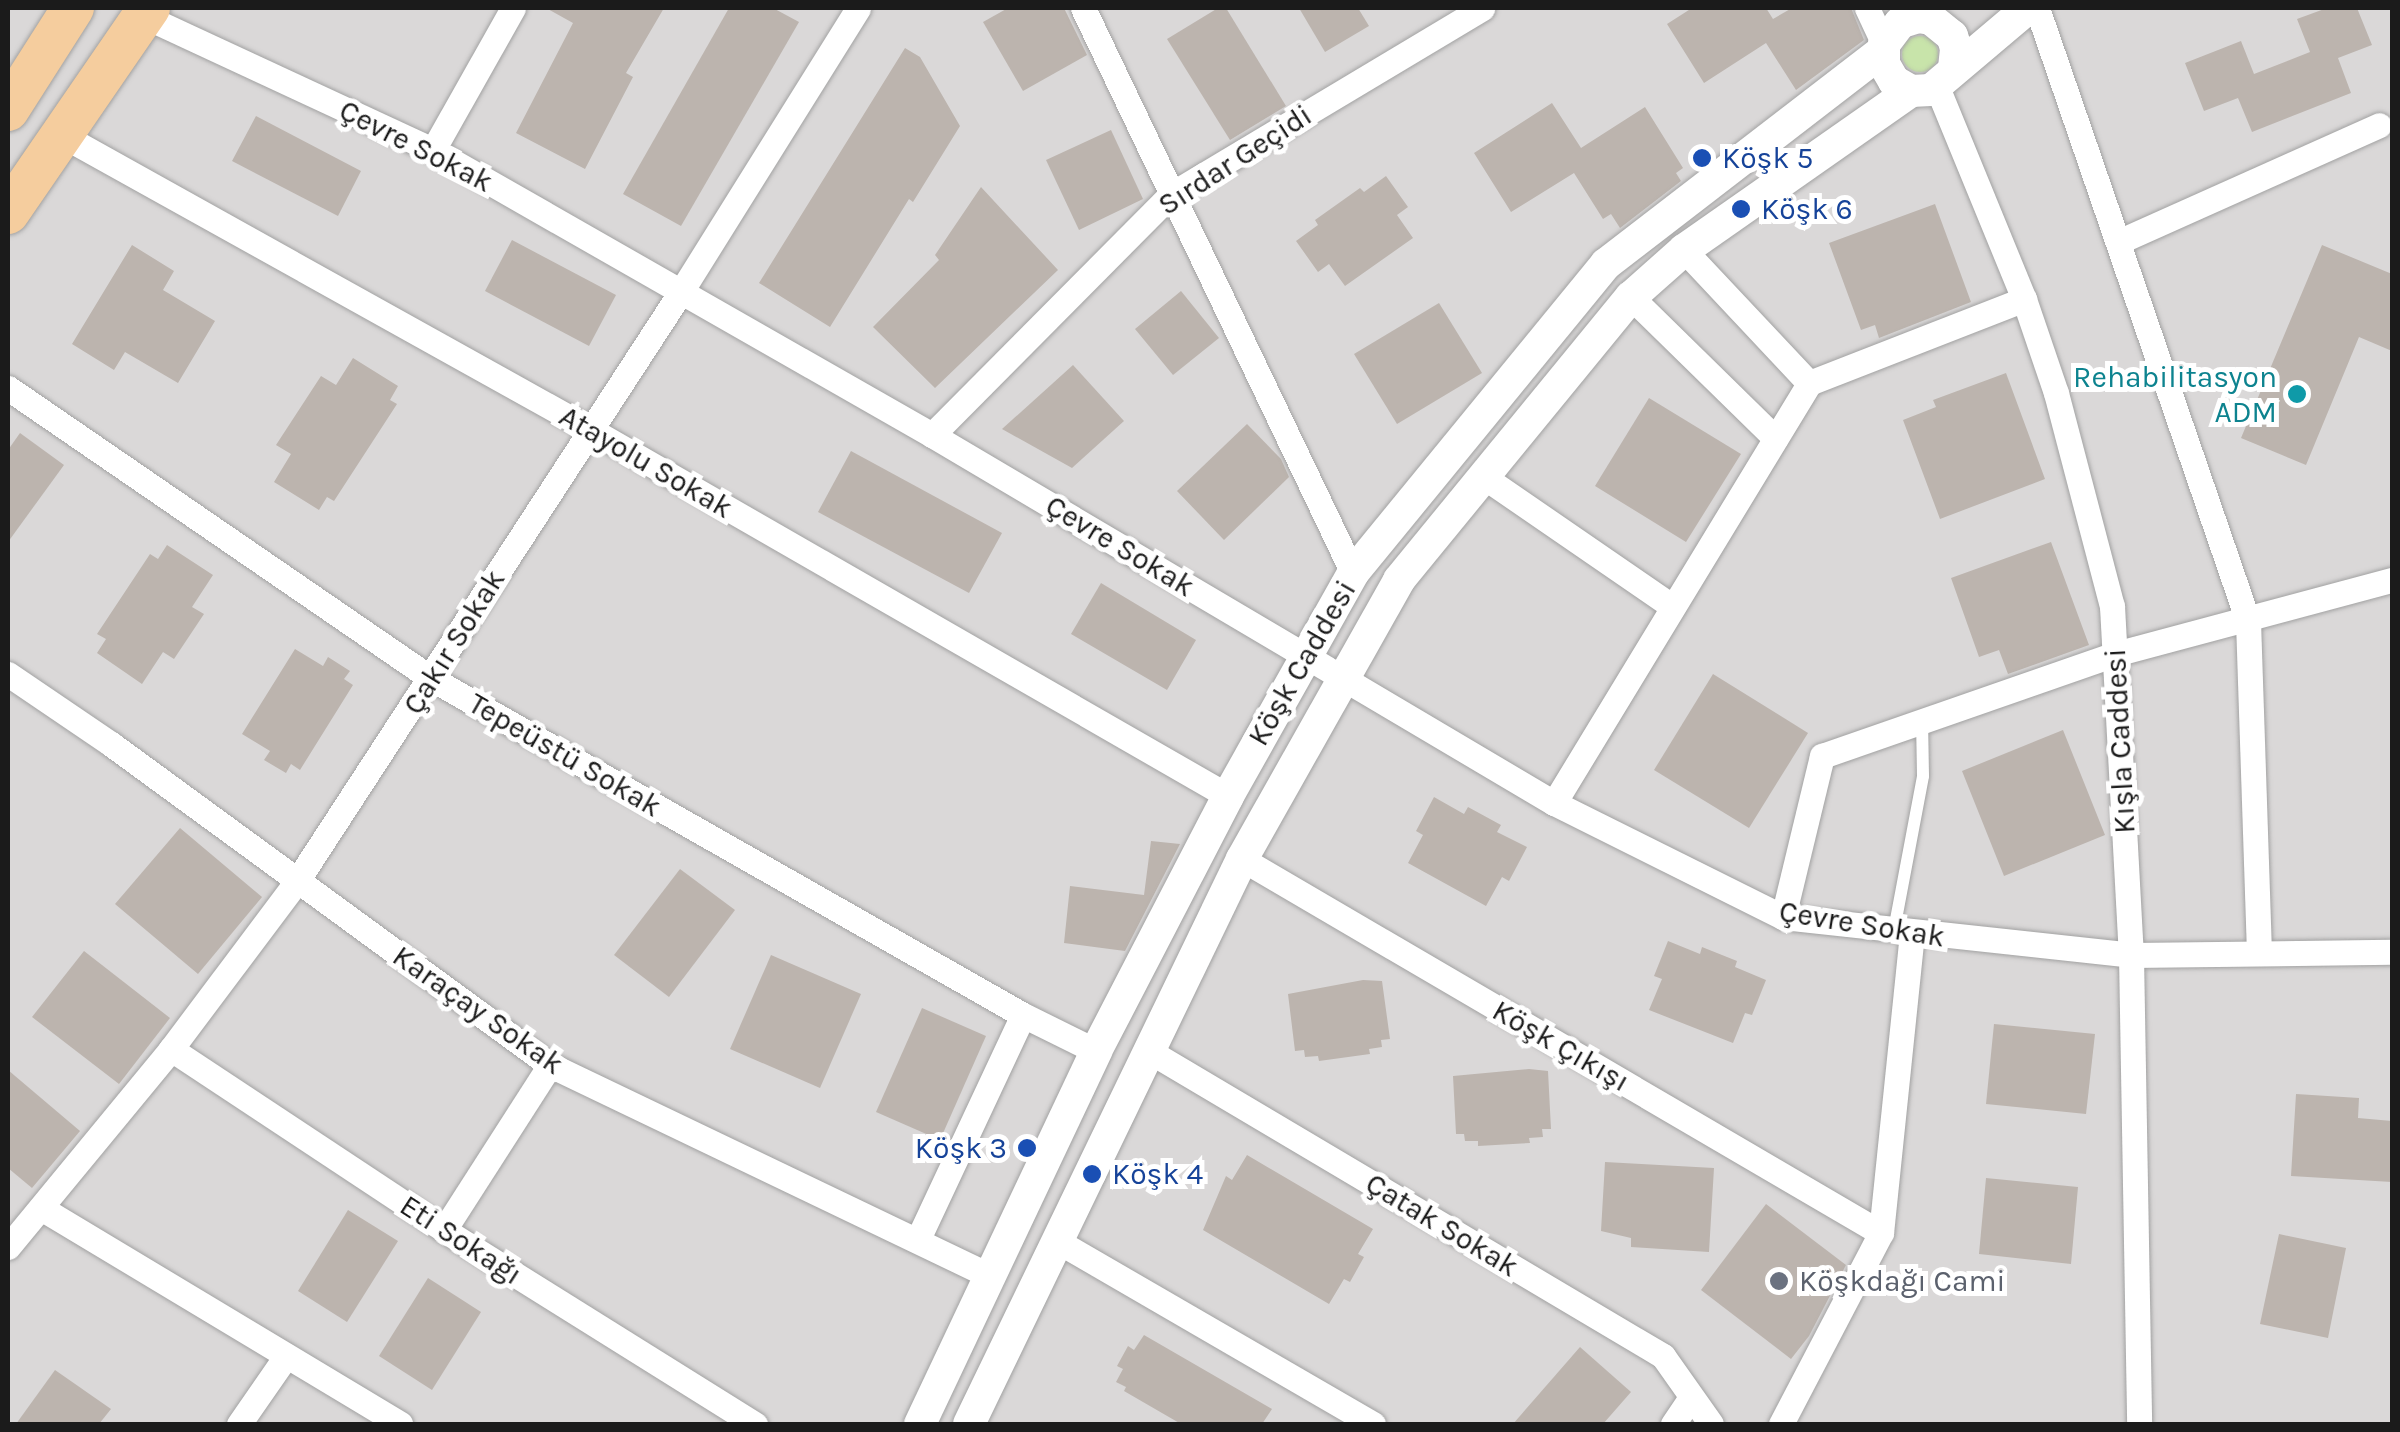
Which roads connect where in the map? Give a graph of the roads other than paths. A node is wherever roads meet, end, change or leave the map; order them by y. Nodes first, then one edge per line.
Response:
1 (514, 8) edge
2 (858, 8) edge
3 (1083, 8) edge
4 (1482, 8) edge
5 (1867, 8) edge
6 (1964, 8) edge
7 (2028, 8) edge
8 (2037, 8) edge
9 (147, 12) edge
10 (1925, 15) edge
11 (64, 17) edge
12 (1884, 47) junction
13 (1934, 82) junction
14 (8, 110) edge
15 (2379, 125) dead end
16 (60, 134) junction
17 (433, 150) junction
18 (1170, 195) junction
19 (8, 213) edge
20 (2118, 242) junction
21 (1684, 250) junction
22 (682, 290) junction
23 (1631, 297) junction
24 (2024, 300) junction
25 (1809, 383) junction
26 (8, 388) edge
27 (588, 428) junction
28 (932, 435) junction
29 (1776, 438) junction
30 (1484, 477) junction
31 (1353, 573) junction
32 (2392, 580) edge
33 (1672, 608) junction
34 (2248, 621) junction
35 (1304, 654) junction
36 (2115, 654) junction
37 (8, 674) edge
38 (432, 679) junction
39 (1343, 682) junction
40 (1922, 721) junction
41 (1228, 796) junction
42 (1554, 803) junction
43 (1242, 860) junction
44 (297, 881) junction
45 (1782, 917) junction
46 (1903, 933) junction
47 (2392, 952) edge
48 (2259, 953) junction
49 (2131, 955) junction
50 (1023, 1015) junction
51 (170, 1049) junction
52 (1096, 1051) junction
53 (1150, 1051) junction
54 (550, 1066) junction
55 (40, 1208) junction
56 (444, 1230) junction
57 (1880, 1233) junction
58 (918, 1239) junction
59 (1060, 1242) junction
60 (8, 1247) edge
61 (990, 1276) junction
62 (286, 1356) junction
63 (1691, 1397) junction
64 (974, 1423) edge
65 (239, 1424) edge
66 (400, 1424) edge
67 (755, 1424) edge
68 (920, 1424) edge
69 (1373, 1424) edge
70 (1673, 1424) edge
71 (1711, 1424) edge
72 (1782, 1424) edge
73 (2139, 1424) edge

1 - 17 street
2 - 22 street, Çakır Sokak
3 - 18 street
4 - 18 street, Sırdar Geçidi
5 - 12 street
6 - 10 street
7 - 13 street, Köşk Caddesi
8 - 20 street
9 - 16 main road
9 - 17 street, Çevre Sokak
10 - 12 street
10 - 13 street
11 - 14 main road
12 - 13 street
12 - 31 street, Köşk Caddesi
13 - 21 street, Köşk Caddesi
13 - 24 street, Kışla Caddesi
15 - 20 street
16 - 19 main road
16 - 27 street, Atayolu Sokak
17 - 22 street, Çevre Sokak
18 - 28 street, Sırdar Geçidi
18 - 31 street
20 - 34 street
21 - 23 street, Köşk Caddesi
21 - 25 street
22 - 27 street, Çakır Sokak
22 - 28 street, Çevre Sokak
23 - 29 street
23 - 30 street, Köşk Caddesi
24 - 25 street
24 - 36 street, Kışla Caddesi
25 - 29 street
26 - 38 street, Tepeüstü Sokak
27 - 38 street, Çakır Sokak
27 - 41 street, Atayolu Sokak
28 - 35 street, Çevre Sokak
29 - 33 street
30 - 33 street
30 - 39 street, Köşk Caddesi
31 - 35 street, Köşk Caddesi
32 - 34 street
33 - 42 street
34 - 36 street
34 - 48 street
35 - 39 street, Çevre Sokak
35 - 41 street, Köşk Caddesi
36 - 40 street
36 - 49 street, Kışla Caddesi
37 - 44 street, Karaçay Sokak
38 - 44 street, Çakır Sokak
38 - 50 street, Tepeüstü Sokak
39 - 42 street, Çevre Sokak
39 - 43 street, Köşk Caddesi
40 - 45 street
40 - 46 lane
41 - 52 street, Köşk Caddesi
42 - 45 street, Çevre Sokak
43 - 53 street, Köşk Caddesi
43 - 57 street, Köşk Çıkışı
44 - 51 street, Çakır Sokak
44 - 54 street, Karaçay Sokak
45 - 46 street, Çevre Sokak
46 - 49 street, Çevre Sokak
46 - 57 street
47 - 48 street, Çevre Sokak
48 - 49 street, Çevre Sokak
49 - 73 street, Kışla Caddesi
50 - 52 street, Tepeüstü Sokak
50 - 58 street
51 - 55 street, Çakır Sokak
51 - 56 street, Eti Sokağı
52 - 61 street, Köşk Caddesi
53 - 59 street, Köşk Caddesi
53 - 63 street, Çatak Sokak
54 - 56 street
54 - 58 street, Karaçay Sokak
55 - 60 street, Çakır Sokak
55 - 62 street
56 - 67 street, Eti Sokağı
57 - 72 street
58 - 61 street, Karaçay Sokak
59 - 64 street, Köşk Caddesi
59 - 69 street
61 - 68 street, Köşk Caddesi
62 - 65 street
62 - 66 street
63 - 70 street
63 - 71 street, Çatak Sokak

